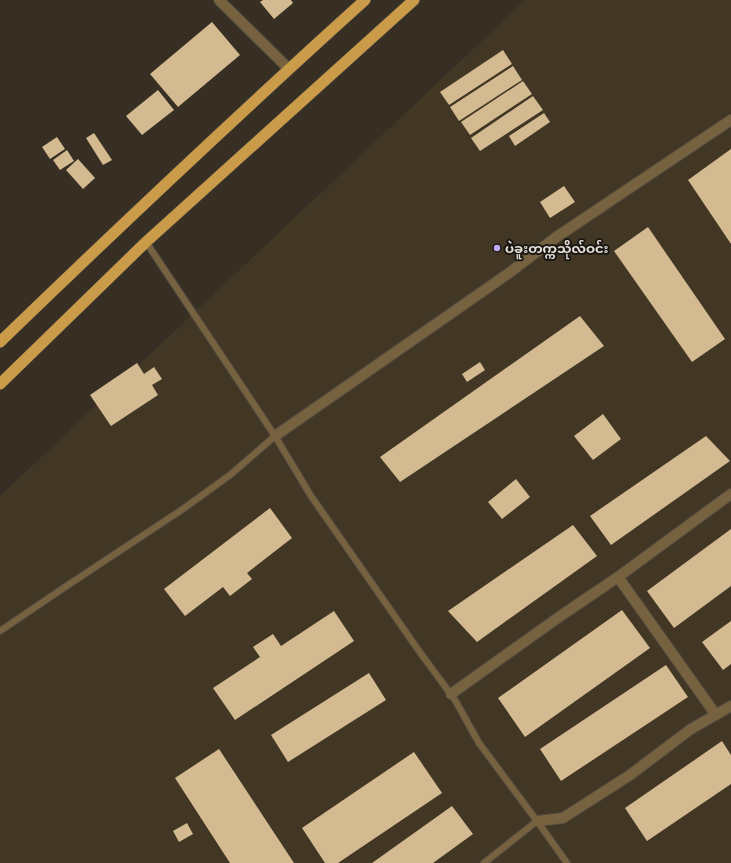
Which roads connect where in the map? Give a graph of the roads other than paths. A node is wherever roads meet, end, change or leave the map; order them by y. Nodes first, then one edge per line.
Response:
1 (219, 0) edge
2 (365, 0) edge
3 (414, 0) edge
4 (289, 69) junction
5 (731, 120) edge
6 (146, 242) junction
7 (0, 342) edge
8 (0, 384) edge
9 (275, 436) junction
10 (731, 494) edge
11 (618, 577) junction
12 (0, 632) edge
13 (451, 694) junction
14 (731, 706) edge
15 (716, 715) junction
16 (537, 821) junction
17 (484, 863) edge
18 (567, 863) edge

1 - 4 street
2 - 4 highway
3 - 6 highway
4 - 7 highway
5 - 9 street
6 - 8 highway
6 - 9 lane
9 - 12 lane
9 - 13 lane
10 - 11 street
11 - 13 street
11 - 15 street
13 - 16 lane
14 - 15 street
15 - 16 street
16 - 17 lane
16 - 18 lane

